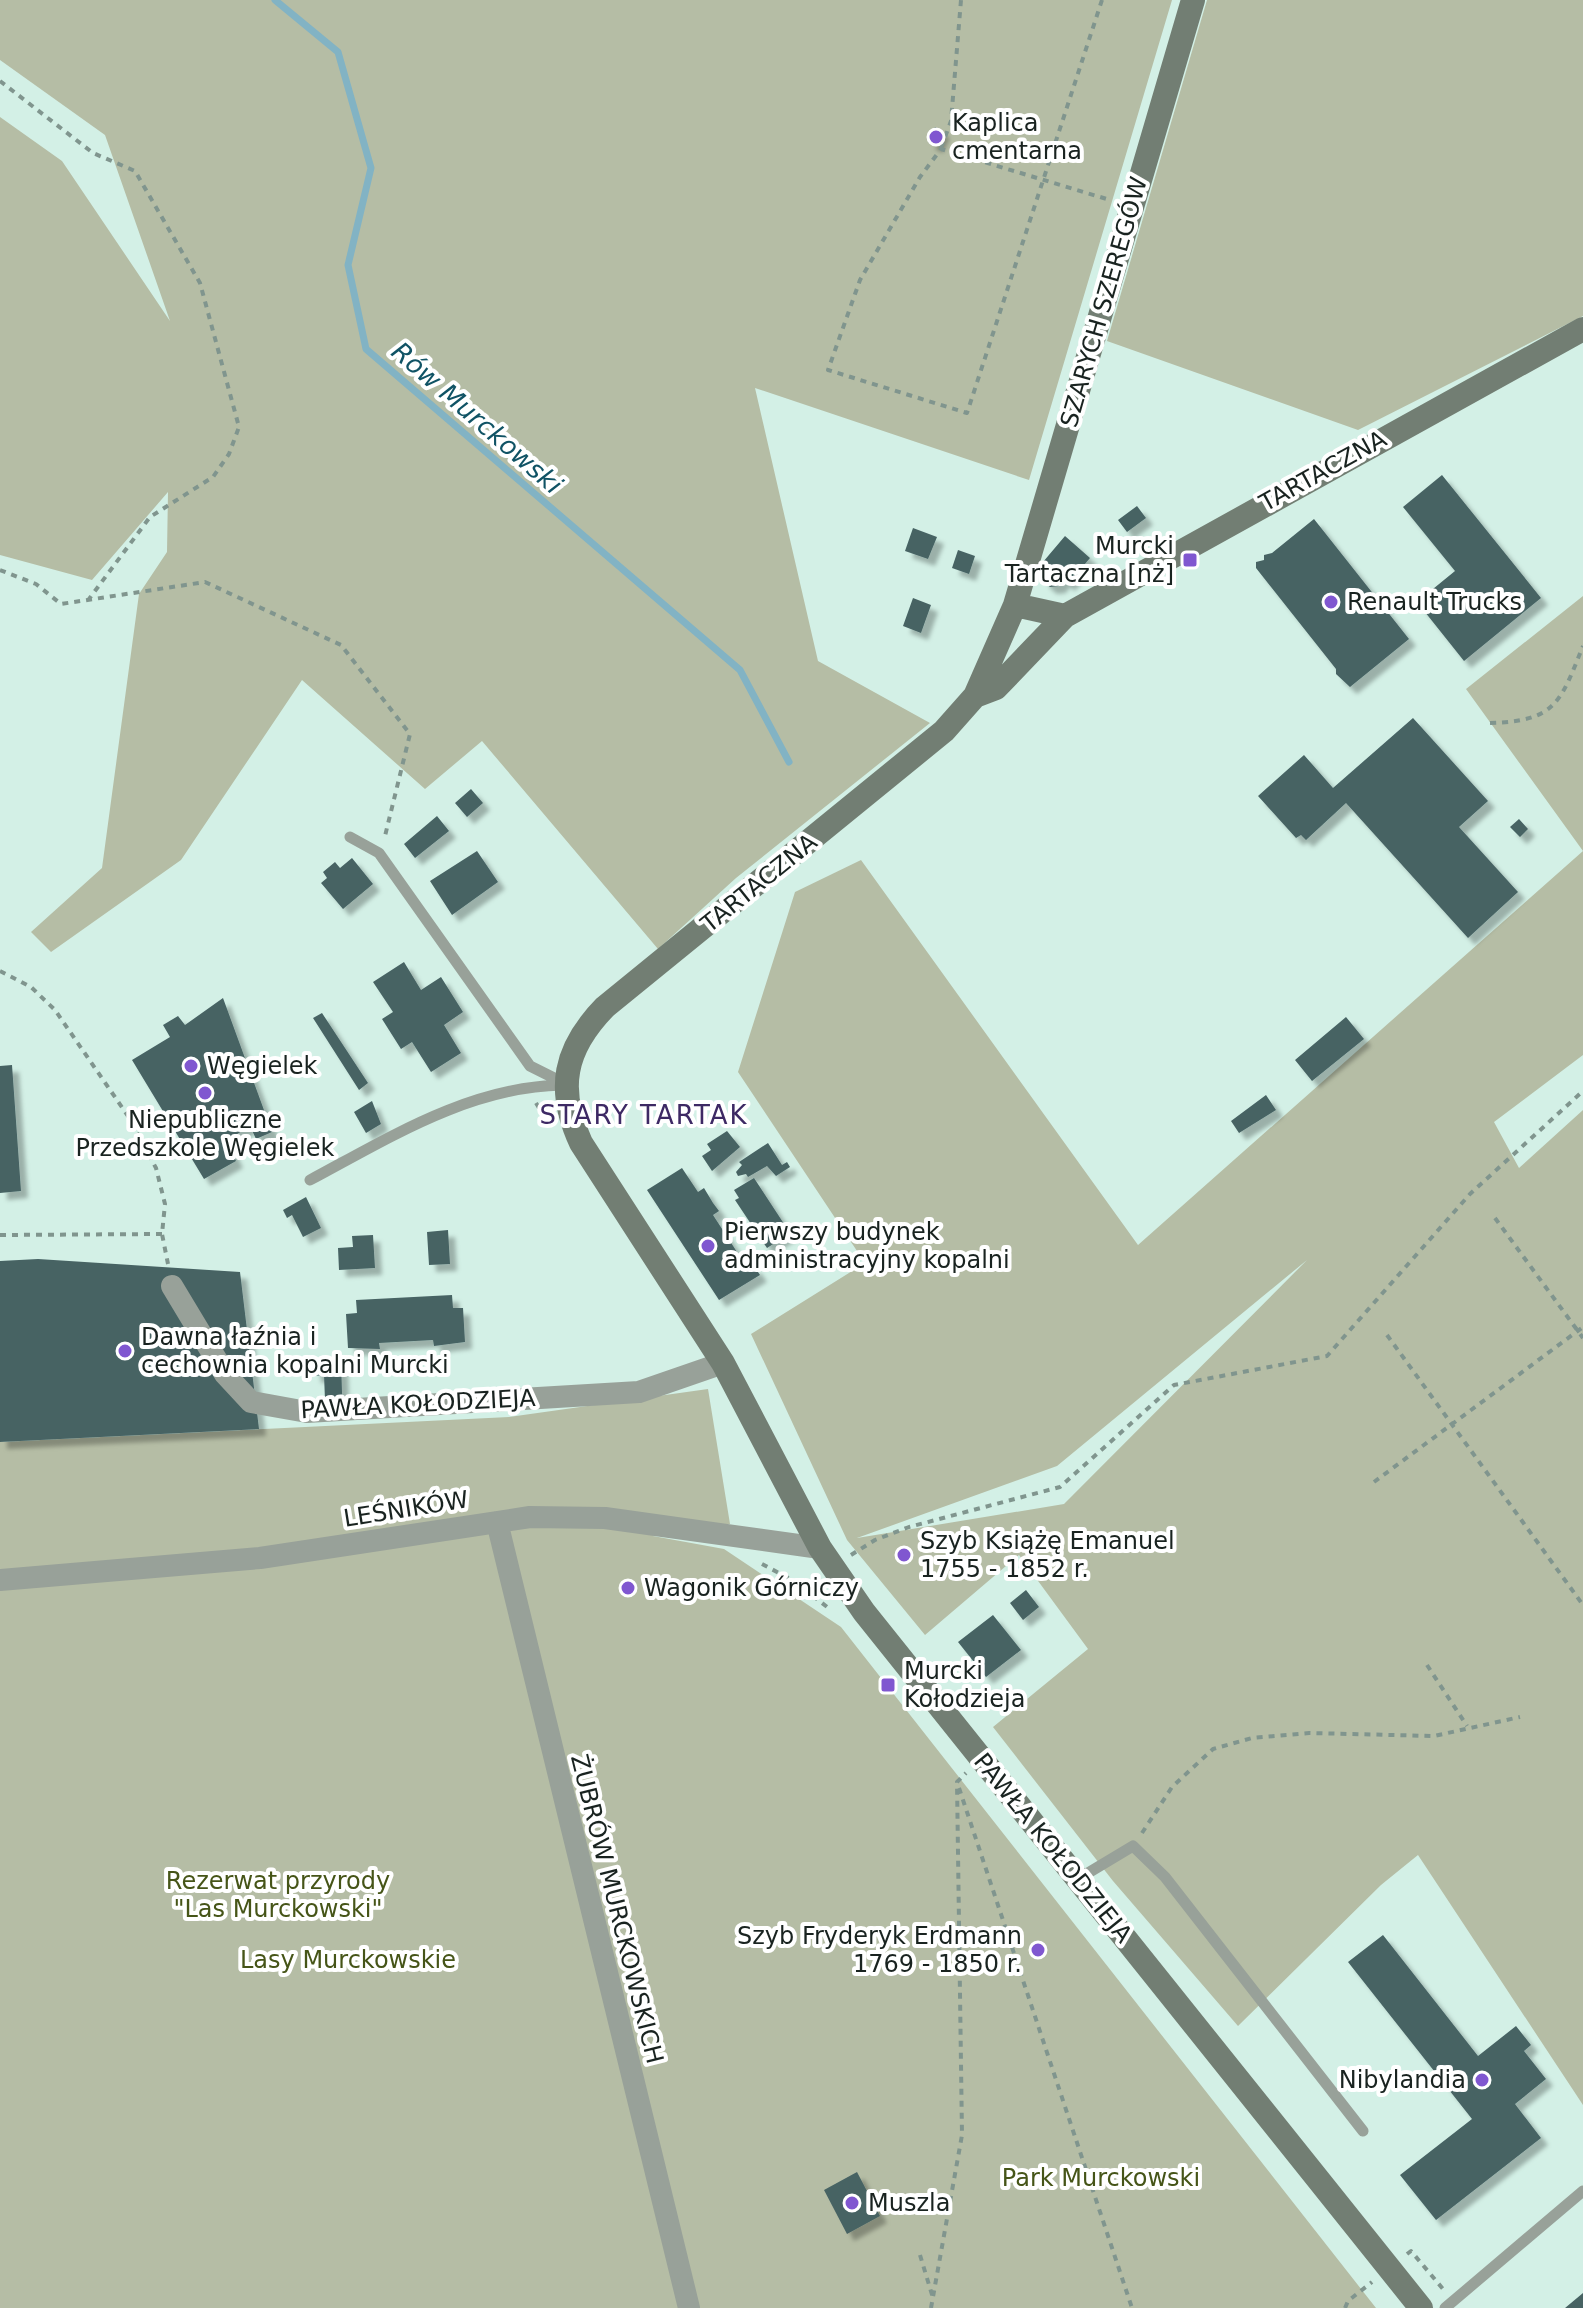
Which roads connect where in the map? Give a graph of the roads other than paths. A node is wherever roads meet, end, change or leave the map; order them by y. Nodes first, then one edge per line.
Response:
1 (1193, 0) edge
2 (1583, 329) edge
3 (1015, 605) junction
4 (1065, 616) junction
5 (975, 696) junction
6 (350, 837) dead end
7 (566, 1084) junction
8 (310, 1180) dead end
9 (172, 1286) road end
10 (723, 1363) junction
11 (497, 1522) junction
12 (826, 1557) junction
13 (0, 1580) edge
14 (1077, 1880) junction
15 (1363, 2131) dead end
16 (1583, 2191) edge
17 (1449, 2305) edge
18 (689, 2308) edge
19 (1421, 2308) edge

1 - 3 street, SZARYCH SZEREGÓW
2 - 4 street, TARTACZNA
3 - 4 street
3 - 5 street, TARTACZNA
4 - 5 street, TARTACZNA
5 - 7 street, TARTACZNA
6 - 7 lane
7 - 8 lane
7 - 10 street, PAWŁA KOŁODZIEJA
9 - 10 street, PAWŁA KOŁODZIEJA
10 - 12 street, PAWŁA KOŁODZIEJA
11 - 12 street, LEŚNIKÓW
11 - 13 street, LEŚNIKÓW
11 - 18 street, ŻUBRÓW MURCKOWSKICH
12 - 14 street, PAWŁA KOŁODZIEJA
14 - 15 lane
14 - 19 street, PAWŁA KOŁODZIEJA
16 - 17 lane

